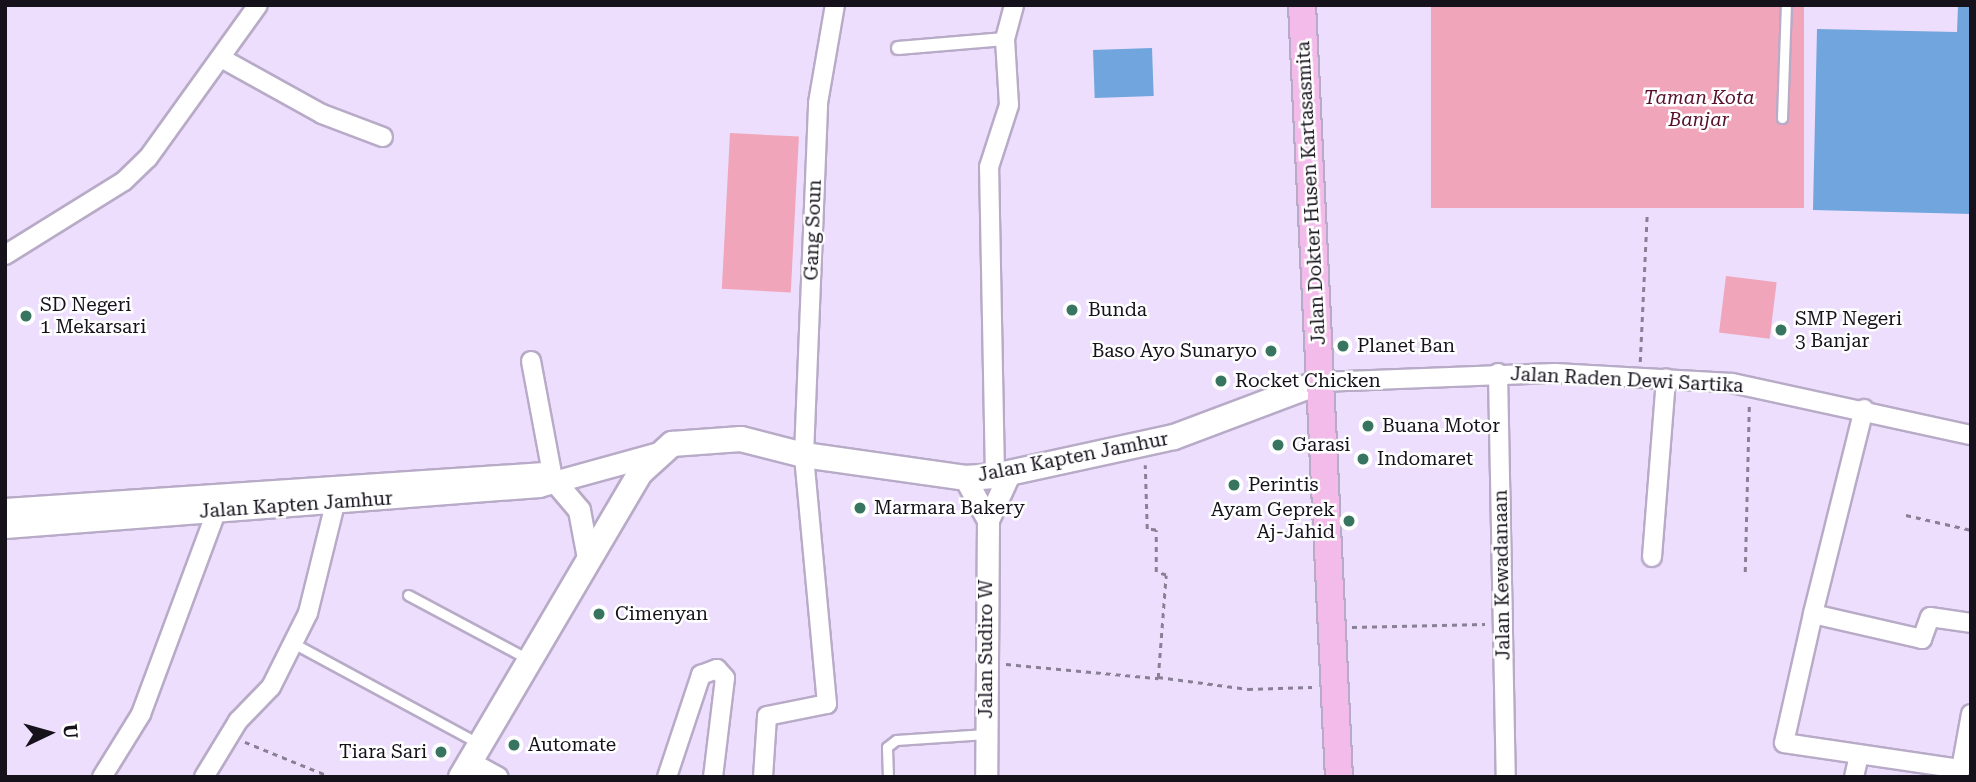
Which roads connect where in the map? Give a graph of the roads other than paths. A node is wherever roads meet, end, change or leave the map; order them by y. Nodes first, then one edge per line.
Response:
1 (258, 5) edge
2 (835, 5) edge
3 (1014, 5) edge
4 (1301, 5) edge
5 (1786, 5) edge
6 (1005, 39) junction
7 (898, 48) dead end
8 (221, 58) junction
9 (1782, 118) dead end
10 (383, 137) dead end
11 (5, 255) edge
12 (531, 361) dead end
13 (1497, 373) junction
14 (1666, 379) junction
15 (1320, 382) junction
16 (1864, 409) junction
17 (1971, 435) edge
18 (804, 455) junction
19 (648, 463) junction
20 (1002, 474) junction
21 (552, 476) junction
22 (965, 478) junction
23 (335, 504) junction
24 (5, 509) edge
25 (102, 510) junction
26 (216, 512) junction
27 (988, 520) junction
28 (5, 527) edge
29 (1652, 556) dead end
30 (588, 558) junction
31 (408, 596) dead end
32 (1813, 614) junction
33 (1971, 623) edge
34 (293, 643) junction
35 (528, 659) junction
36 (1970, 720) edge
37 (986, 734) junction
38 (1859, 755) junction
39 (469, 760) edge
40 (670, 776) edge
41 (102, 777) edge
42 (204, 777) edge
43 (499, 777) edge
44 (713, 777) edge
45 (763, 777) edge
46 (888, 777) edge
47 (986, 777) edge
48 (1339, 777) edge
49 (1506, 777) edge
50 (1854, 777) edge

1 - 8 street
2 - 18 street, Gang Soun
3 - 6 street
4 - 15 main road, Jalan Dokter Husen Kartasasmita
5 - 9 lane
6 - 7 street
6 - 20 street
8 - 10 street
8 - 11 street
12 - 21 street
13 - 14 street, Jalan Raden Dewi Sartika
13 - 15 street, Jalan Raden Dewi Sartika
13 - 49 street, Jalan Kewadanaan
14 - 16 street, Jalan Raden Dewi Sartika
14 - 29 street
15 - 20 main road, Jalan Kapten Jamhur
15 - 48 main road, Jalan Dokter Husen Kartasasmita
16 - 17 street, Jalan Raden Dewi Sartika
16 - 32 street
18 - 19 main road, Jalan Kapten Jamhur
18 - 22 main road, Jalan Kapten Jamhur
18 - 45 street, Gang Soun
19 - 21 street, Jalan Kapten Jamhur
19 - 30 main road
20 - 22 main road, Jalan Kapten Jamhur
20 - 27 street
21 - 23 street, Jalan Kapten Jamhur
21 - 25 street, Jalan Kapten Jamhur
21 - 30 street
22 - 27 street
23 - 26 street, Jalan Kapten Jamhur
23 - 34 street
24 - 25 street, Jalan Kapten Jamhur
25 - 26 street, Jalan Kapten Jamhur
25 - 28 street, Jalan Kapten Jamhur
26 - 41 street
27 - 37 street, Jalan Sudiro W
30 - 35 main road
31 - 35 lane
32 - 33 street
32 - 38 street
34 - 39 lane
34 - 42 street
35 - 39 main road
36 - 38 street
37 - 46 lane
37 - 47 street, Jalan Sudiro W
38 - 50 street
39 - 43 street
40 - 44 street

